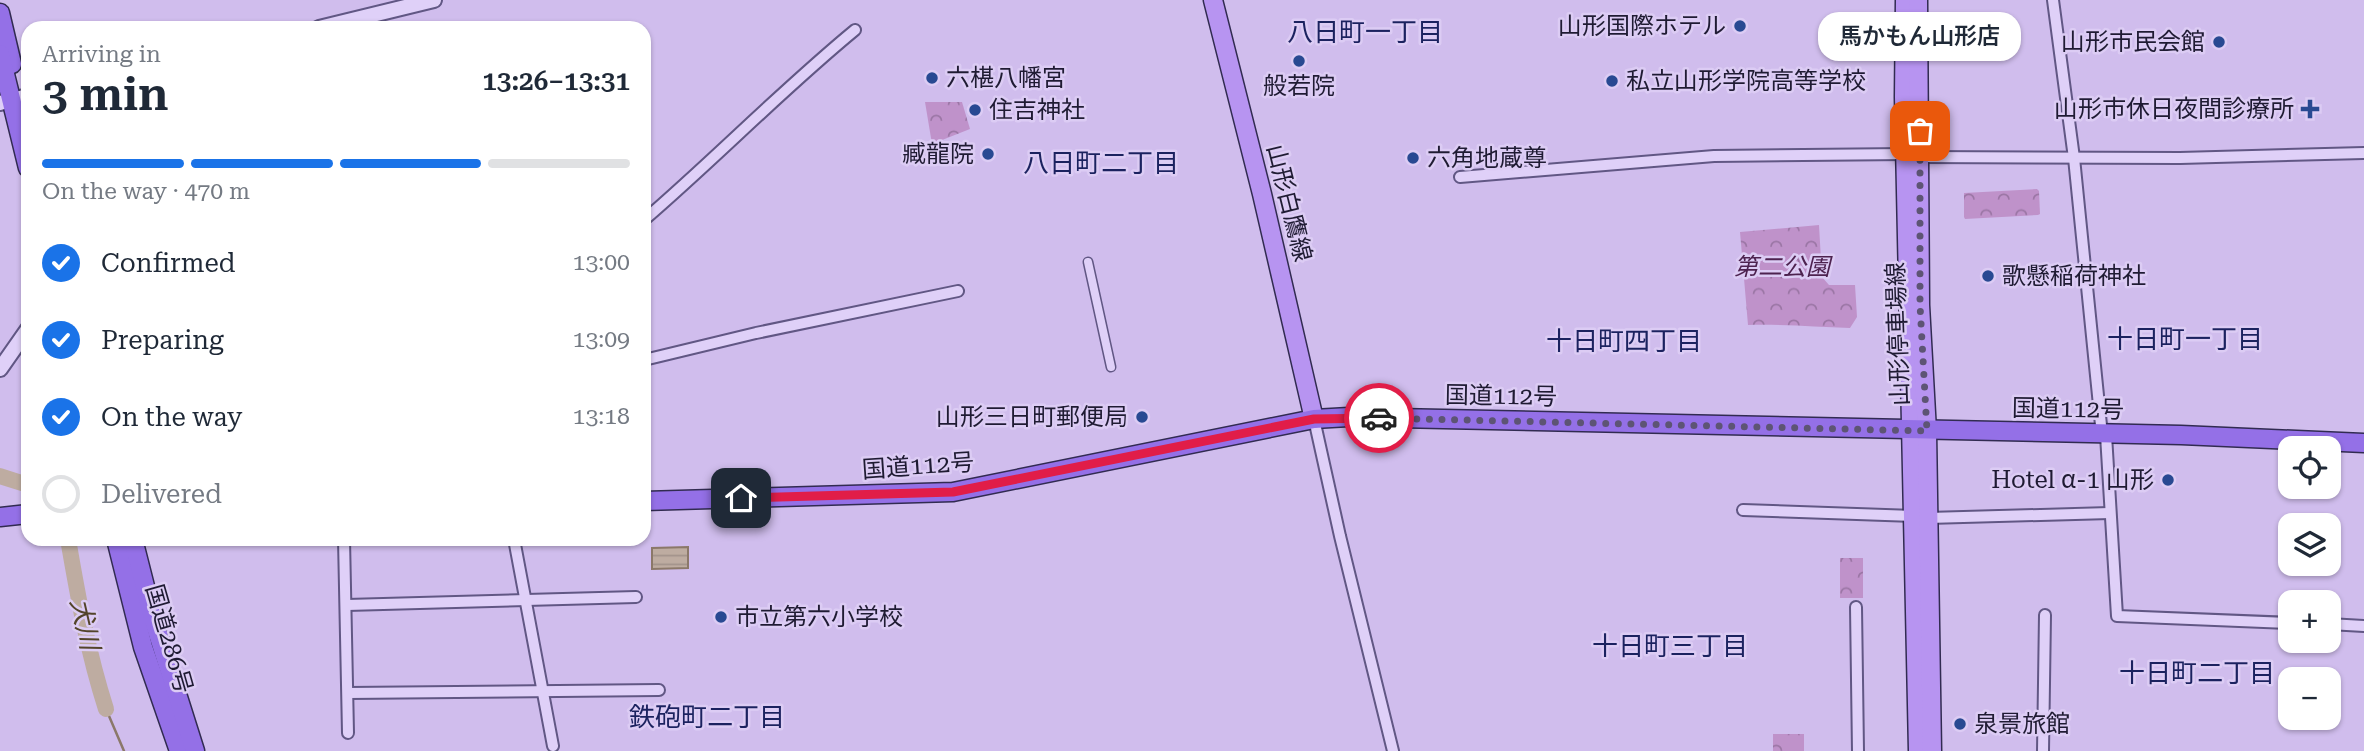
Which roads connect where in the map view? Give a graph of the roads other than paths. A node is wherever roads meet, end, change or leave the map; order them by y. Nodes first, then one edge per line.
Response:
1 (434, 0) edge
2 (1213, 0) edge
3 (1905, 0) edge
4 (1918, 0) edge
5 (2053, 0) edge
6 (0, 13) edge
7 (348, 21) edge
8 (855, 30) dead end
9 (0, 54) edge
10 (15, 99) edge
11 (21, 131) edge
12 (2364, 153) edge
13 (1913, 156) junction
14 (2074, 158) junction
15 (1461, 177) dead end
16 (651, 214) edge
17 (1088, 262) dead end
18 (958, 291) dead end
19 (21, 340) edge
20 (651, 358) edge
21 (1111, 367) dead end
22 (0, 369) edge
23 (1314, 419) junction
24 (1918, 430) junction
25 (2104, 435) junction
26 (2364, 443) edge
27 (651, 501) edge
28 (1743, 510) dead end
29 (2110, 513) junction
30 (21, 515) edge
31 (0, 517) edge
32 (1922, 517) junction
33 (118, 546) edge
34 (136, 546) edge
35 (344, 546) edge
36 (515, 546) edge
37 (636, 597) dead end
38 (527, 601) junction
39 (346, 605) junction
40 (1856, 607) dead end
41 (2045, 615) dead end
42 (2278, 622) edge
43 (2341, 625) edge
44 (2364, 626) edge
45 (659, 690) dead end
46 (541, 691) junction
47 (348, 693) junction
48 (348, 733) dead end
49 (553, 746) dead end
50 (179, 751) edge
51 (195, 751) edge
52 (1393, 751) edge
53 (1858, 751) edge
54 (1918, 751) edge
55 (1932, 751) edge
56 (2043, 751) edge

1 - 7 street
2 - 23 main road, 山形白鷹線
3 - 13 main road, 山形停車場線
4 - 13 main road, 山形停車場線
5 - 14 street
6 - 10 highway
8 - 16 street
9 - 10 highway
10 - 11 highway
12 - 14 street
13 - 14 street
13 - 15 street
13 - 24 main road, 山形停車場線
14 - 25 street
17 - 21 street
18 - 20 street
19 - 22 street
23 - 24 highway, 国道112号
23 - 27 highway, 国道112号
23 - 52 street
24 - 25 highway, 国道112号
24 - 32 main road, 山形停車場線
25 - 26 highway, 国道112号
25 - 29 street
28 - 32 street
29 - 32 street
29 - 42 street
30 - 31 highway
32 - 54 main road, 山形停車場線
32 - 55 main road, 山形停車場線
33 - 50 highway, 国道286号
34 - 51 highway, 国道286号
35 - 39 street
36 - 38 street
37 - 38 street
38 - 39 street
38 - 46 street
39 - 47 street
40 - 53 street
41 - 56 street
43 - 44 street
45 - 46 street
46 - 47 street
46 - 49 street
47 - 48 street

